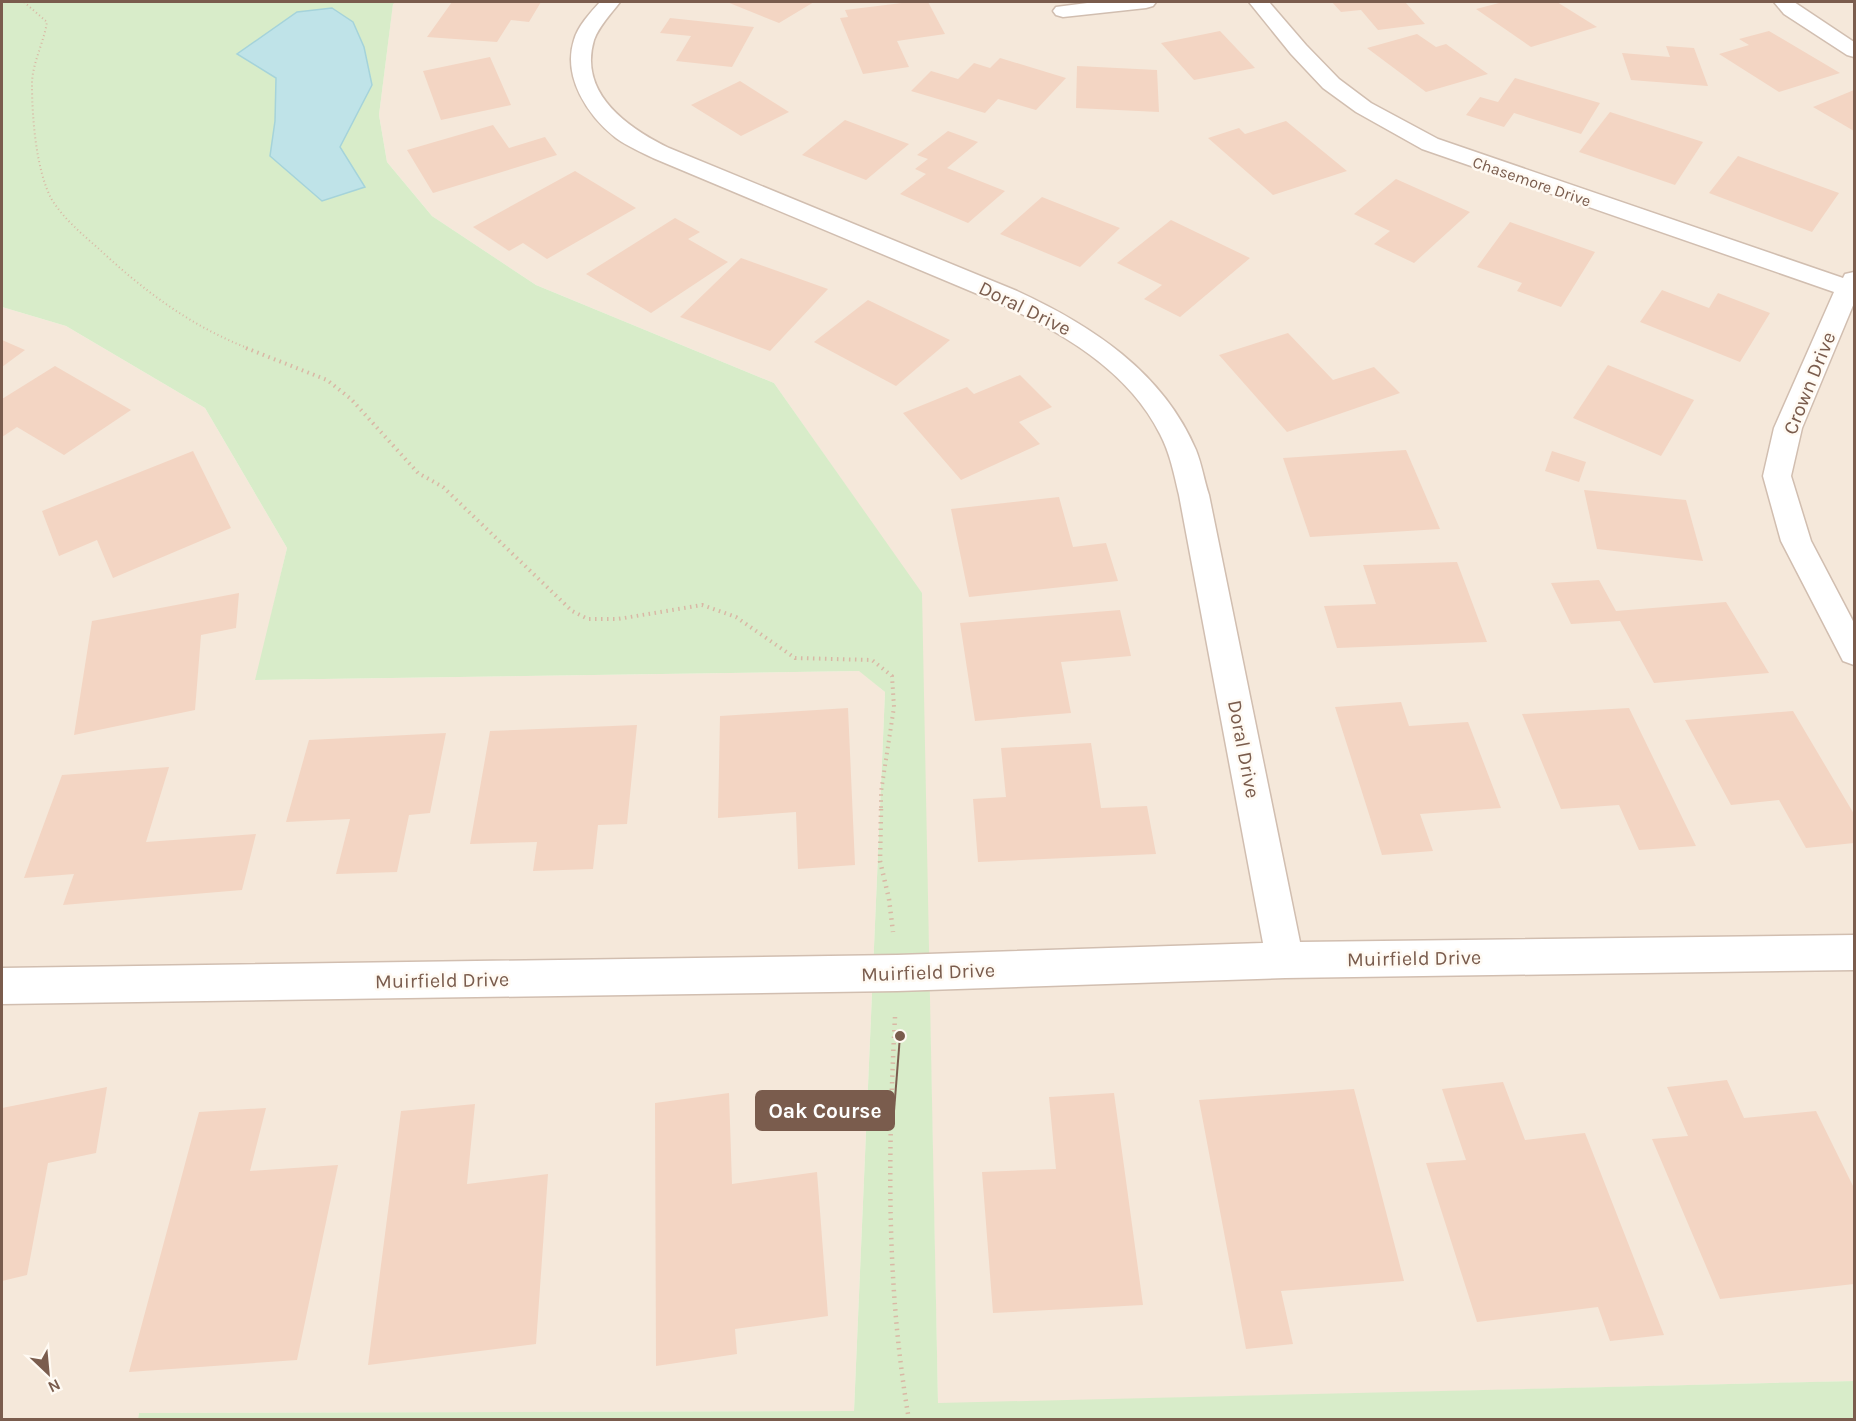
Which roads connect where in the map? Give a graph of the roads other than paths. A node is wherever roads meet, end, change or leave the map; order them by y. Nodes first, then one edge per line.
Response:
1 (610, 2) edge
2 (1146, 2) edge
3 (1259, 2) edge
4 (1784, 2) edge
5 (1063, 11) dead end
6 (1854, 51) edge
7 (1851, 284) edge
8 (1854, 652) edge
9 (1854, 953) edge
10 (1285, 960) junction
11 (2, 986) edge

1 - 10 street, Doral Drive
2 - 5 street
3 - 7 street, Chasemore Drive
4 - 6 street
7 - 8 street, Crown Drive
9 - 10 street, Muirfield Drive
10 - 11 street, Muirfield Drive

